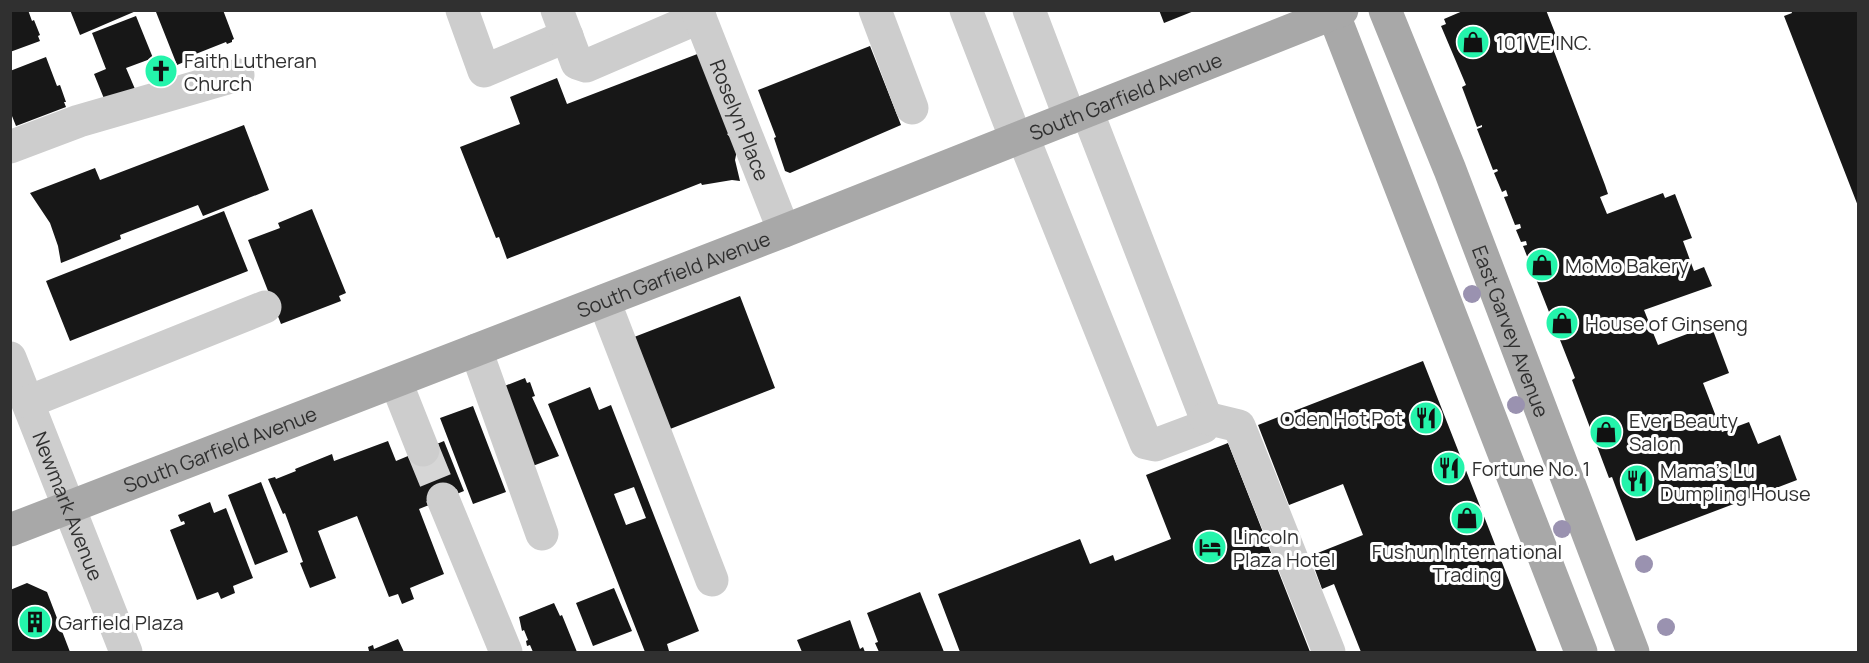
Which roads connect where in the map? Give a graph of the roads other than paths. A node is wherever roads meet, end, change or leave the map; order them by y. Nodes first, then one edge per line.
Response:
1 (462, 10) edge
2 (875, 10) edge
3 (966, 10) edge
4 (1029, 10) edge
5 (1385, 10) edge
6 (1336, 12) edge
7 (699, 14) edge
8 (562, 23) edge
9 (651, 23) edge
10 (238, 75) dead end
11 (912, 108) dead end
12 (1078, 114) junction
13 (1019, 138) junction
14 (10, 147) edge
15 (784, 231) junction
16 (603, 301) junction
17 (265, 307) dead end
18 (476, 350) junction
19 (10, 358) edge
20 (396, 381) junction
21 (28, 402) junction
22 (1206, 418) junction
23 (423, 450) tunnel mouth
24 (443, 500) tunnel mouth
25 (69, 508) junction
26 (10, 530) edge
27 (542, 534) dead end
28 (712, 580) dead end
29 (126, 652) edge
30 (506, 652) edge
31 (1329, 652) edge
32 (1581, 652) edge
33 (1633, 652) edge

1 - 8 street
2 - 11 street
3 - 13 street
4 - 12 street
5 - 33 main road, East Garvey Avenue
6 - 12 main road, South Garfield Avenue
6 - 32 main road
7 - 9 street
7 - 15 street, Roselyn Place
8 - 9 street
10 - 14 street
12 - 13 main road, South Garfield Avenue
12 - 22 street
13 - 15 main road, South Garfield Avenue
13 - 22 street
15 - 16 main road, South Garfield Avenue
16 - 18 main road, South Garfield Avenue
16 - 28 street
17 - 21 street
18 - 20 main road, South Garfield Avenue
18 - 27 street
19 - 21 street, Newmark Avenue
20 - 23 street
20 - 25 main road, South Garfield Avenue
21 - 25 street, Newmark Avenue
22 - 31 street
24 - 30 street
25 - 26 main road, South Garfield Avenue
25 - 29 street, Newmark Avenue

